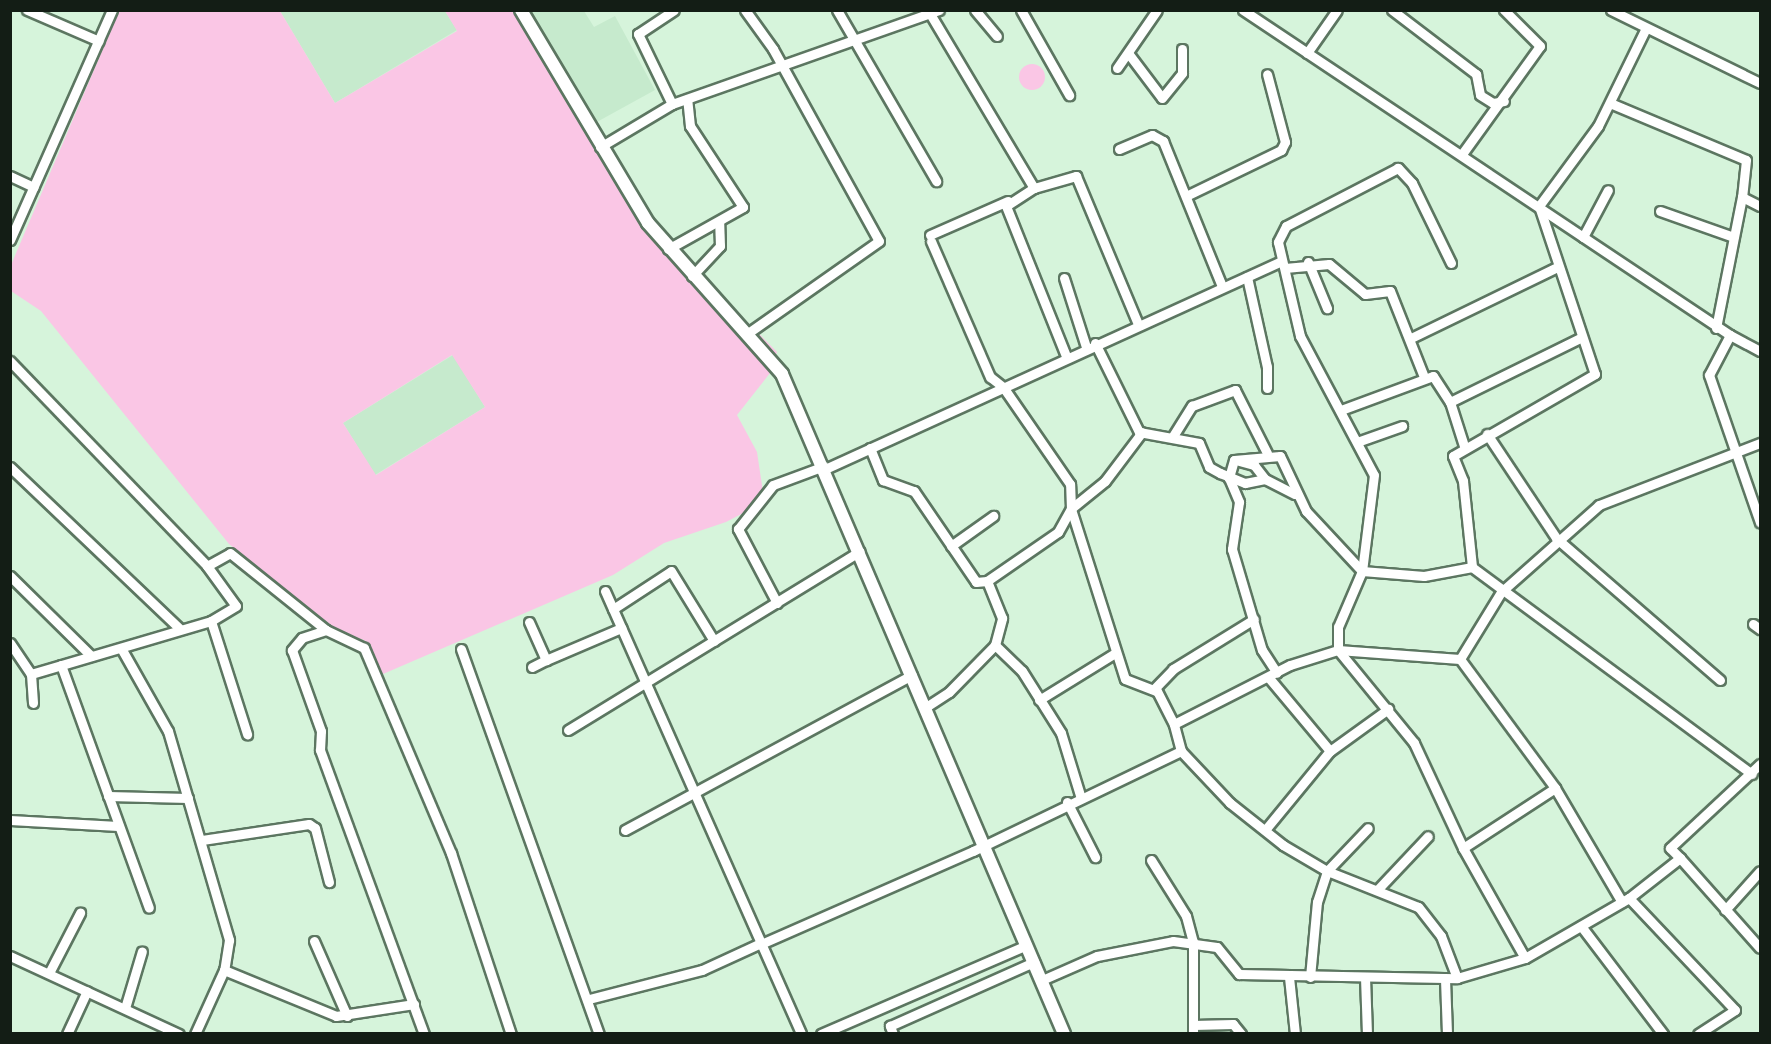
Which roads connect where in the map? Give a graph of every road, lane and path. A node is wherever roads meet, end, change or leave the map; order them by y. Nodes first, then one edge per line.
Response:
1 (27, 10) edge
2 (112, 10) edge
3 (521, 10) edge
4 (674, 10) edge
5 (745, 10) edge
6 (837, 10) edge
7 (975, 10) edge
8 (1021, 10) edge
9 (1157, 10) edge
10 (1243, 10) edge
11 (1337, 10) edge
12 (1392, 10) edge
13 (1504, 10) edge
14 (1611, 10) edge
15 (933, 12) edge
16 (1646, 28) junction
17 (996, 36) dead end
18 (99, 41) junction
19 (854, 42) junction
20 (1182, 49) dead end
21 (1128, 53) junction
22 (1307, 53) junction
23 (780, 68) junction
24 (1117, 68) dead end
25 (1267, 74) dead end
26 (1761, 83) edge
27 (1069, 95) dead end
28 (687, 99) junction
29 (1504, 101) junction
30 (1611, 103) junction
31 (672, 104) junction
32 (600, 147) junction
33 (1119, 149) dead end
34 (1462, 154) junction
35 (10, 176) edge
36 (936, 181) dead end
37 (34, 187) junction
38 (1034, 188) junction
39 (1608, 190) dead end
40 (1186, 196) junction
41 (1742, 197) junction
42 (1008, 201) junction
43 (1539, 206) junction
44 (1761, 206) edge
45 (1660, 211) dead end
46 (719, 223) junction
47 (11, 237) edge
48 (1584, 237) junction
49 (1734, 237) junction
50 (668, 249) junction
51 (1308, 262) junction
52 (1451, 263) dead end
53 (1283, 265) junction
54 (1555, 268) junction
55 (692, 276) junction
56 (1247, 277) junction
57 (1064, 278) dead end
58 (1222, 285) junction
59 (1327, 308) dead end
60 (1138, 324) junction
61 (1716, 328) junction
62 (748, 333) junction
63 (1730, 335) junction
64 (1411, 338) junction
65 (1580, 338) junction
66 (1090, 345) junction
67 (1761, 351) edge
68 (1066, 356) junction
69 (10, 361) edge
70 (1424, 377) junction
71 (1003, 387) junction
72 (1266, 388) dead end
73 (1450, 402) junction
74 (1341, 410) junction
75 (1402, 426) dead end
76 (1142, 432) junction
77 (1487, 434) junction
78 (1173, 436) junction
79 (1357, 442) junction
80 (1761, 443) edge
81 (1464, 446) junction
82 (870, 448) junction
83 (1738, 452) junction
84 (1267, 453) junction
85 (1234, 460) junction
86 (10, 467) edge
87 (825, 468) junction
88 (1229, 478) junction
89 (1265, 479) junction
90 (1294, 494) junction
91 (1071, 509) junction
92 (993, 516) dead end
93 (1761, 522) edge
94 (1556, 538) junction
95 (951, 546) junction
96 (860, 551) junction
97 (207, 566) junction
98 (1472, 567) junction
99 (1362, 571) junction
100 (10, 576) edge
101 (987, 581) junction
102 (605, 591) dead end
103 (1501, 592) junction
104 (777, 603) junction
105 (613, 609) junction
106 (1254, 619) junction
107 (211, 621) junction
108 (529, 622) dead end
109 (179, 628) junction
110 (621, 628) junction
111 (326, 630) junction
112 (714, 641) junction
113 (10, 643) edge
114 (995, 645) junction
115 (121, 648) junction
116 (461, 649) dead end
117 (1338, 650) junction
118 (1115, 652) junction
119 (91, 656) junction
120 (1460, 659) junction
121 (546, 660) junction
122 (62, 665) junction
123 (532, 667) dead end
124 (31, 674) junction
125 (912, 675) junction
126 (1273, 675) junction
127 (1720, 680) dead end
128 (647, 685) junction
129 (1154, 689) junction
130 (1039, 700) junction
131 (33, 703) dead end
132 (926, 707) junction
133 (1388, 709) junction
134 (1174, 724) junction
135 (568, 730) dead end
136 (247, 734) dead end
137 (1181, 751) junction
138 (1330, 751) junction
139 (1761, 764) edge
140 (1752, 774) junction
141 (1555, 788) junction
142 (693, 790) junction
143 (1080, 795) junction
144 (108, 796) junction
145 (188, 798) junction
146 (1067, 802) junction
147 (10, 820) edge
148 (118, 826) junction
149 (1368, 828) dead end
150 (625, 830) dead end
151 (1265, 830) junction
152 (1428, 836) dead end
153 (202, 840) junction
154 (982, 842) junction
155 (1463, 848) junction
156 (1095, 857) dead end
157 (1680, 858) junction
158 (1151, 860) dead end
159 (1327, 871) junction
160 (1761, 871) edge
161 (329, 882) dead end
162 (1379, 888) junction
163 (1626, 900) junction
164 (149, 908) dead end
165 (1725, 910) junction
166 (80, 913) dead end
167 (1581, 926) junction
168 (314, 941) dead end
169 (1194, 942) junction
170 (761, 943) junction
171 (1027, 945) junction
172 (1761, 948) edge
173 (142, 951) dead end
174 (10, 956) edge
175 (1525, 958) junction
176 (1034, 963) junction
177 (224, 970) junction
178 (49, 973) junction
179 (1289, 977) junction
180 (1310, 977) junction
181 (1365, 977) junction
182 (1456, 978) junction
183 (1445, 979) junction
184 (1042, 980) junction
185 (87, 991) junction
186 (589, 999) junction
187 (414, 1004) junction
188 (125, 1008) junction
189 (348, 1016) junction
190 (1193, 1029) edge
191 (68, 1034) edge
192 (179, 1034) edge
193 (195, 1034) edge
194 (424, 1034) edge
195 (511, 1034) edge
196 (599, 1034) edge
197 (801, 1034) edge
198 (821, 1034) edge
199 (893, 1034) edge
200 (1064, 1034) edge
201 (1241, 1034) edge
202 (1295, 1034) edge
203 (1367, 1034) edge
204 (1447, 1034) edge
205 (1663, 1034) edge
206 (1698, 1034) edge

1 - 18 street
2 - 18 street
3 - 32 street
4 - 31 street
5 - 23 street
6 - 19 street
7 - 17 street
8 - 27 street
9 - 21 street
10 - 22 street
11 - 22 street
12 - 29 street
13 - 29 street
14 - 16 street
15 - 19 street
15 - 38 street
16 - 26 street
16 - 30 street
18 - 37 street
19 - 23 street
19 - 36 street
20 - 21 street
21 - 24 street
22 - 34 street
23 - 28 street
23 - 62 street
25 - 40 street
28 - 31 street
28 - 46 street
29 - 34 street
30 - 41 street
30 - 43 street
31 - 32 street
32 - 50 street
33 - 40 street
34 - 43 street
35 - 37 street
37 - 47 street
38 - 42 street
38 - 60 street
39 - 48 street
40 - 58 street
41 - 44 street
41 - 49 street
42 - 68 street
42 - 71 street
43 - 48 street
43 - 54 street
45 - 49 street
46 - 50 street
46 - 55 street
48 - 61 street
49 - 61 street
50 - 55 street
51 - 53 street
51 - 59 street
51 - 64 street
52 - 53 street
53 - 56 street
53 - 74 street
54 - 64 street
54 - 65 street
55 - 62 street
56 - 58 street
56 - 72 street
57 - 66 street
58 - 60 street
60 - 66 street
61 - 63 street
62 - 87 street
63 - 67 street
63 - 83 street
64 - 70 street
65 - 73 street
65 - 77 street
66 - 68 street
66 - 76 street
68 - 71 street
69 - 97 street
70 - 73 street
70 - 74 street
71 - 82 street
71 - 91 street
73 - 81 street
74 - 79 street
75 - 79 street
76 - 78 street
76 - 91 street
77 - 81 street
77 - 94 street
78 - 84 street
78 - 88 street
79 - 99 street
80 - 83 street
81 - 98 street
82 - 87 street
82 - 95 street
83 - 93 street
83 - 94 street
84 - 85 street
84 - 90 street
85 - 88 street
85 - 89 street
86 - 109 street
87 - 96 street
87 - 104 street
88 - 89 street
88 - 106 street
89 - 90 street
90 - 99 street
91 - 101 street
91 - 118 street
92 - 95 street
94 - 103 street
94 - 127 street
95 - 101 street
96 - 104 street
96 - 125 street
97 - 107 street
97 - 111 street
98 - 99 street
98 - 103 street
99 - 117 street
100 - 119 street
101 - 114 street
102 - 105 street
103 - 120 street
103 - 140 street
104 - 112 street
105 - 110 street
105 - 112 street
106 - 126 street
106 - 129 street
107 - 109 street
107 - 136 street
108 - 121 street
109 - 115 street
110 - 121 street
110 - 128 street
111 - 187 street
111 - 195 street
112 - 128 street
113 - 124 street
114 - 130 street
114 - 132 street
115 - 119 street
115 - 145 street
116 - 186 street
117 - 120 street
117 - 126 street
117 - 133 street
118 - 129 street
118 - 130 street
119 - 122 street
120 - 141 street
121 - 123 street
122 - 124 street
122 - 144 street
124 - 131 street
125 - 132 street
125 - 142 street
126 - 134 street
126 - 138 street
128 - 135 street
128 - 142 street
129 - 134 street
130 - 143 street
132 - 154 street
133 - 138 street
133 - 155 street
134 - 137 street
137 - 143 street
137 - 151 street
138 - 151 street
139 - 140 street
140 - 157 street
141 - 155 street
141 - 163 street
142 - 150 street
142 - 170 street
143 - 146 street
144 - 145 street
144 - 148 street
145 - 153 street
146 - 154 street
146 - 156 street
147 - 148 street
148 - 164 street
149 - 159 street
151 - 159 street
152 - 162 street
153 - 161 street
153 - 177 street
154 - 170 street
154 - 171 street
155 - 175 street
157 - 163 street
157 - 165 street
158 - 169 street
159 - 162 street
159 - 180 street
160 - 165 street
162 - 182 street
163 - 167 street
163 - 206 street
165 - 172 street
166 - 178 street
167 - 175 street
167 - 205 street
168 - 189 street
169 - 179 street
169 - 184 street
169 - 190 street
170 - 186 street
170 - 197 street
171 - 176 street
171 - 198 street
173 - 188 street
174 - 178 street
175 - 182 street
176 - 184 street
176 - 199 street
177 - 189 street
177 - 193 street
178 - 185 street
179 - 180 street
179 - 202 street
180 - 181 street
181 - 183 street
181 - 203 street
182 - 183 street
183 - 204 street
184 - 200 street
185 - 188 street
185 - 191 street
186 - 196 street
187 - 189 street
187 - 194 street
188 - 192 street
190 - 201 street

